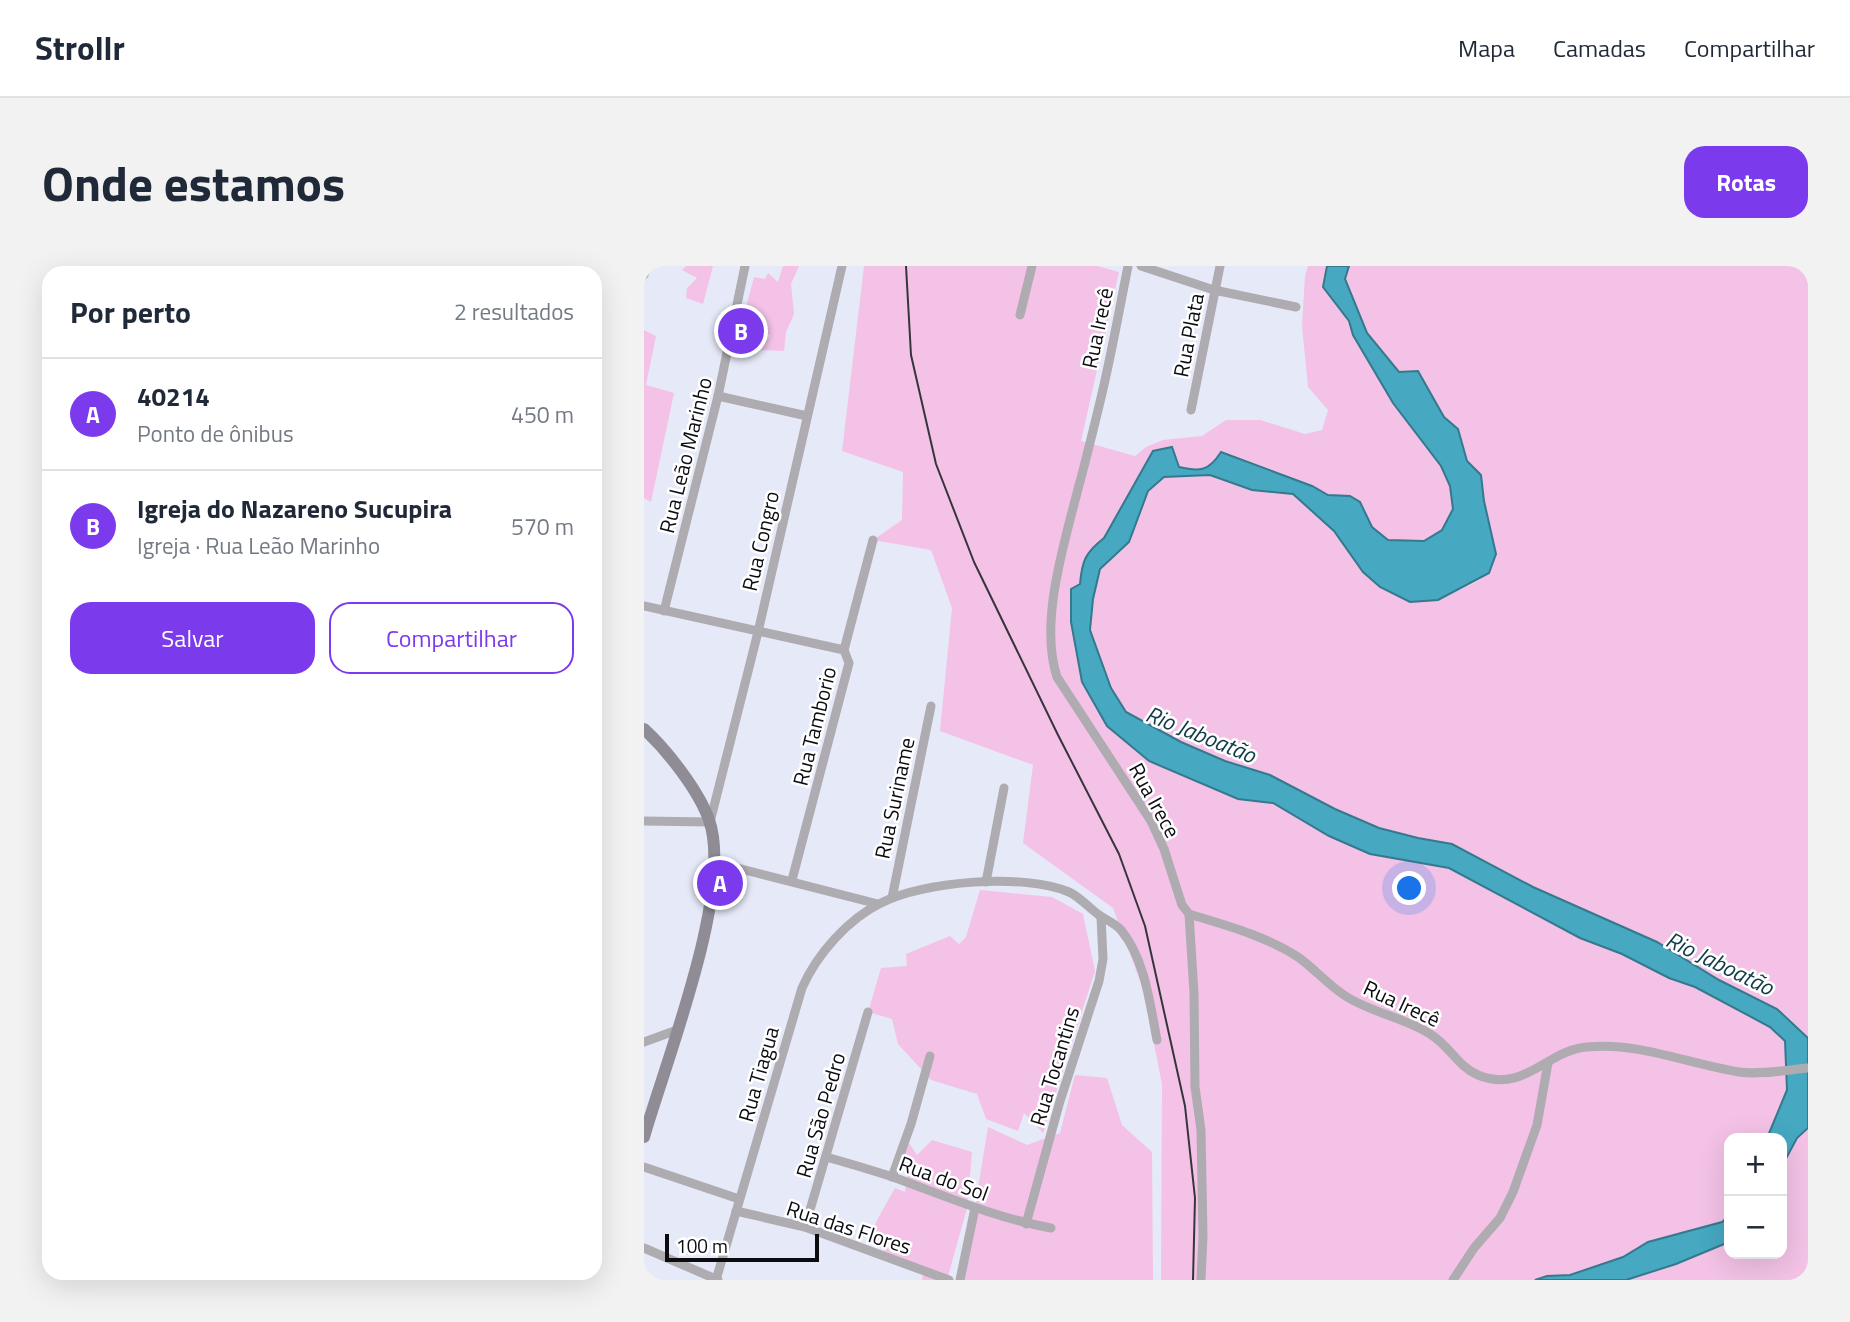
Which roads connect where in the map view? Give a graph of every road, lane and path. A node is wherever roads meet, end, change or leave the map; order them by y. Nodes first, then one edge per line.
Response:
1 (646, 266) edge
2 (745, 266) edge
3 (842, 266) edge
4 (1032, 266) edge
5 (1128, 266) edge
6 (1141, 266) edge
7 (1220, 266) edge
8 (644, 275) edge
9 (1214, 290) junction
10 (1296, 307) dead end
11 (1020, 315) dead end
12 (718, 396) junction
13 (1101, 398) joint
14 (1191, 410) dead end
15 (807, 416) junction
16 (873, 540) dead end
17 (644, 606) edge
18 (664, 611) junction
19 (758, 632) junction
20 (844, 650) junction
21 (931, 706) dead end
22 (644, 729) edge
23 (1004, 788) dead end
24 (644, 821) edge
25 (710, 822) junction
26 (714, 862) junction
27 (792, 880) junction
28 (986, 882) junction
29 (892, 898) junction
30 (878, 904) junction
31 (1189, 914) junction
32 (1101, 916) junction
33 (868, 1012) dead end
34 (677, 1030) junction
35 (1157, 1040) dead end
36 (644, 1042) edge
37 (930, 1056) dead end
38 (1548, 1063) junction
39 (1808, 1068) edge
40 (644, 1134) edge
41 (826, 1157) junction
42 (644, 1167) edge
43 (892, 1177) junction
44 (739, 1199) junction
45 (975, 1209) junction
46 (736, 1211) junction
47 (1026, 1224) junction
48 (805, 1227) junction
49 (1051, 1228) dead end
50 (644, 1248) edge
51 (717, 1280) edge
52 (949, 1280) edge
53 (960, 1280) edge
54 (1201, 1280) edge
55 (1453, 1280) edge

1 - 8 street
2 - 12 street, Rua Leão Marinho
3 - 15 street, Rua Congro
4 - 11 street
5 - 13 street, Rua Irecê
6 - 9 street
7 - 9 street, Rua Plata
9 - 10 street
9 - 14 street, Rua Plata
12 - 15 street
12 - 18 street, Rua Leão Marinho
13 - 31 street, Rua Irece
15 - 19 street, Rua Congro
16 - 20 street, Rua Tamborio
17 - 18 street
18 - 19 street
19 - 20 street
19 - 25 street, Rua Congro
20 - 27 street, Rua Tamborio
21 - 29 street, Rua Suriname
22 - 25 main road
23 - 28 street
24 - 25 street
25 - 26 main road
26 - 27 street
26 - 34 main road
27 - 30 street
28 - 29 street
28 - 32 street
29 - 30 street
30 - 44 street, Rua Tiagua
31 - 38 street, Rua Irecê
31 - 54 street, Rua Irece
32 - 35 street
32 - 47 street, Rua Tocantins
33 - 41 street, Rua São Pedro
34 - 36 street
34 - 40 main road
37 - 43 street
38 - 39 street, Rua Irecê
38 - 55 street
41 - 43 street, Rua do Sol
41 - 48 street, Rua São Pedro
42 - 44 street
43 - 45 street, Rua do Sol
44 - 46 street, Rua Tiagua
45 - 47 street, Rua do Sol
45 - 53 street
46 - 48 street, Rua das Flores
46 - 51 street, Rua Tiagua
47 - 49 street, Rua do Sol
48 - 52 street, Rua das Flores
50 - 51 street

